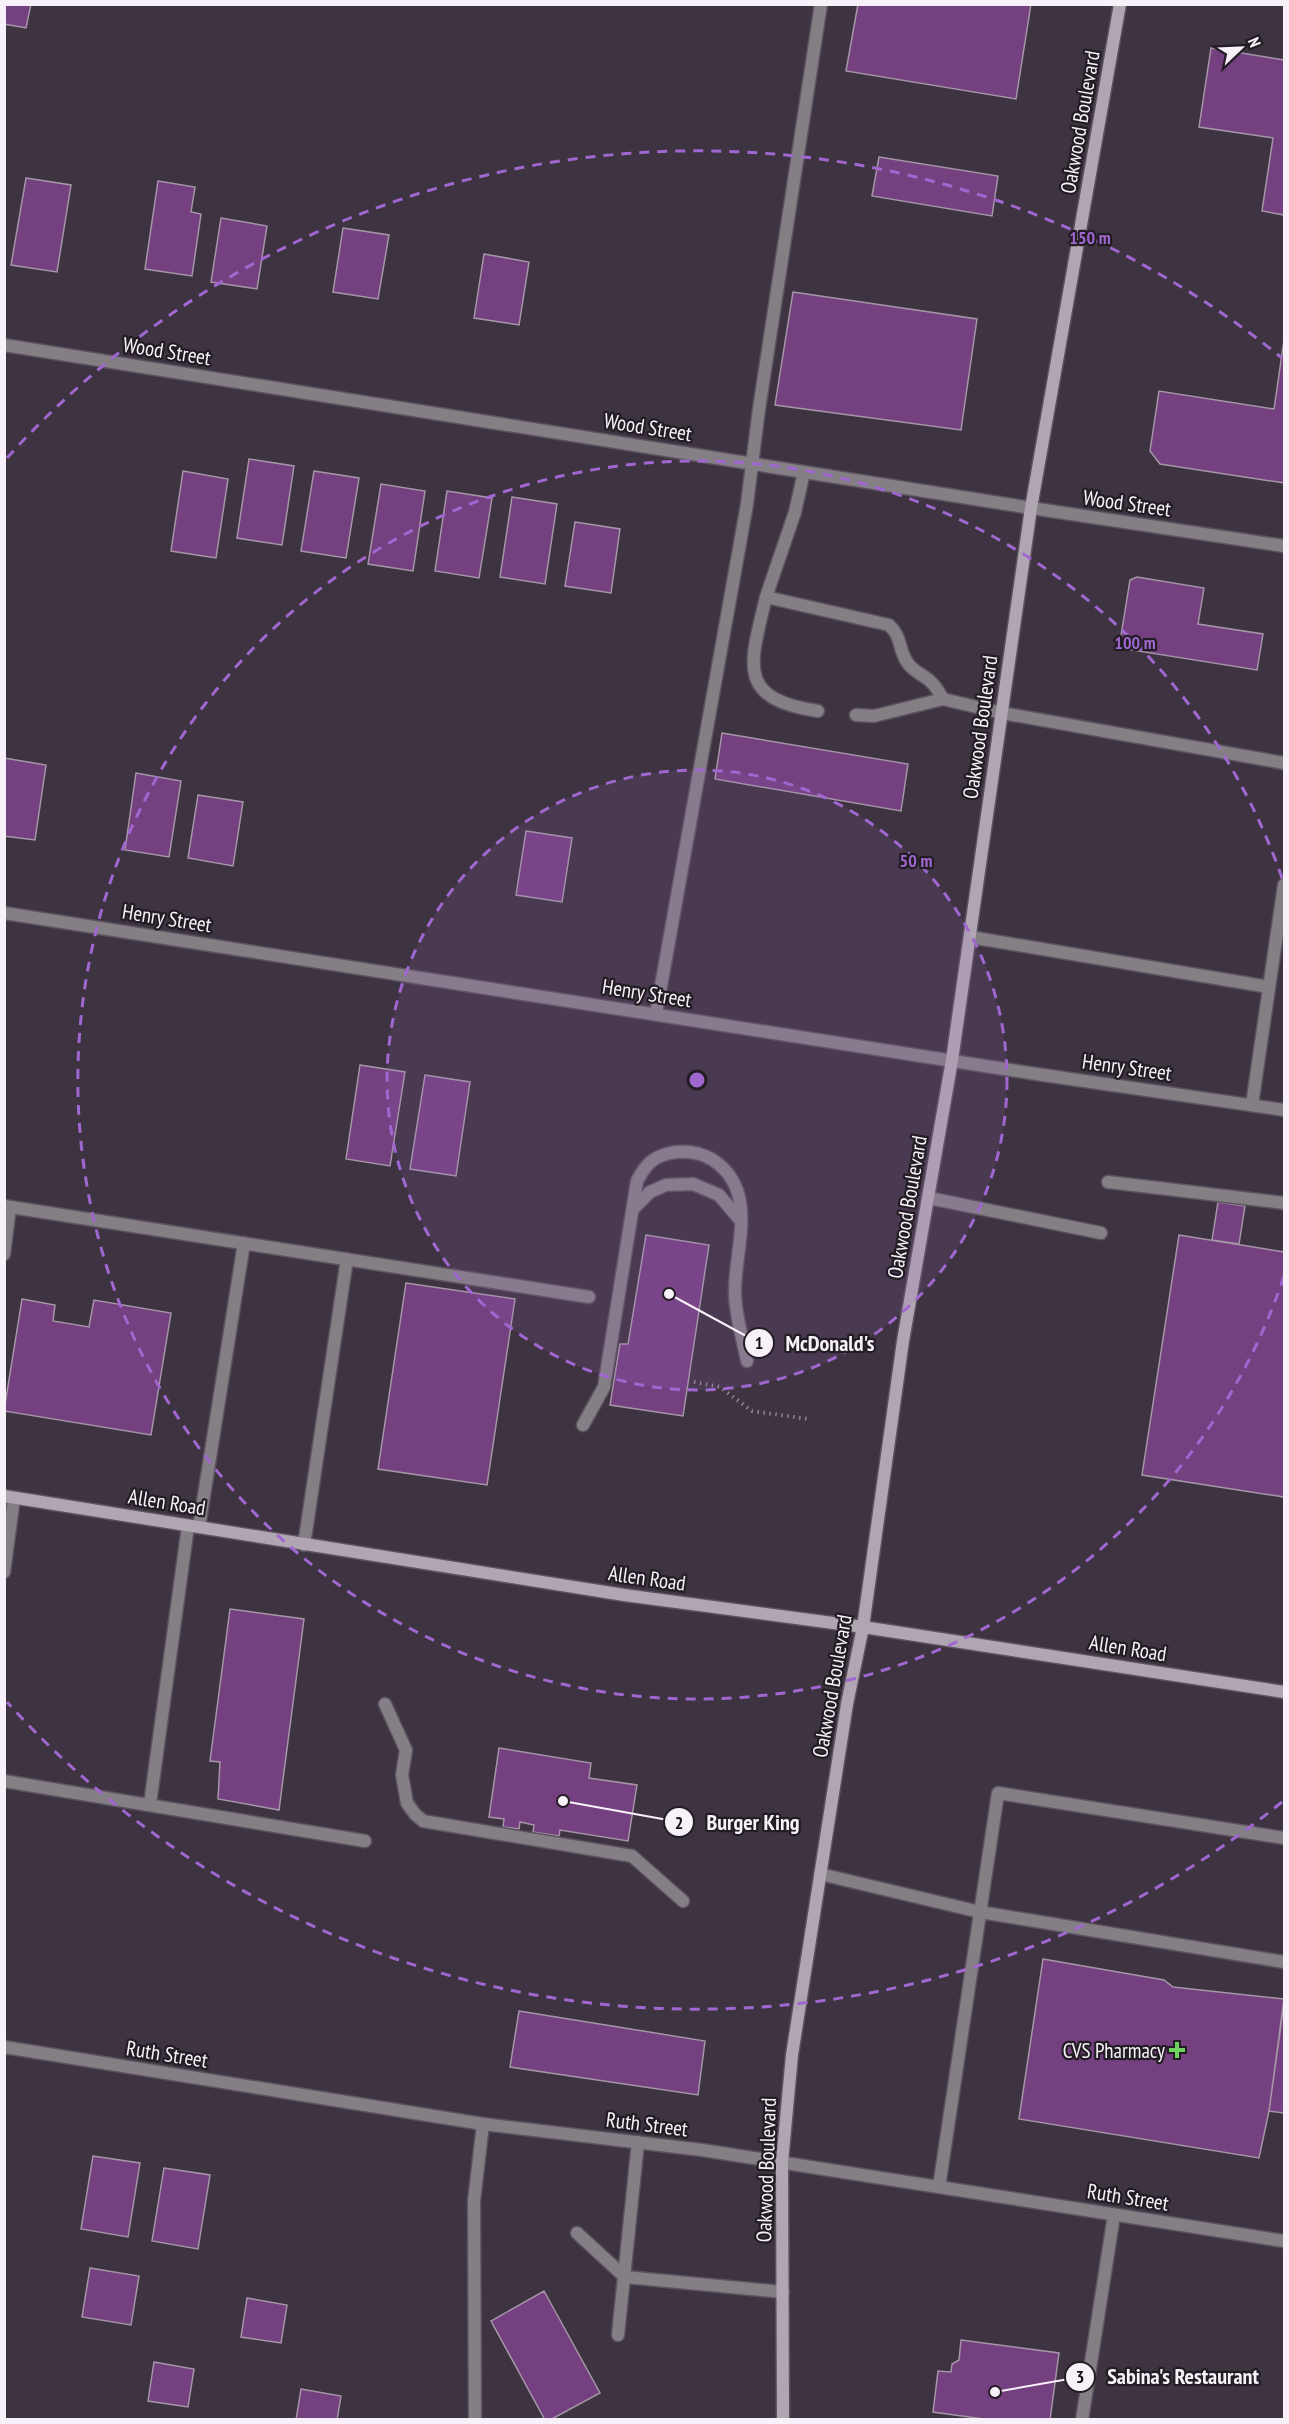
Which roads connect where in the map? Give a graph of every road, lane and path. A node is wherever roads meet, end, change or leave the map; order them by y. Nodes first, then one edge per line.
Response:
1 (821, 4) edge
2 (1120, 4) edge
3 (4, 345) edge
4 (753, 463) junction
5 (804, 472) junction
6 (1031, 508) junction
7 (1284, 546) edge
8 (766, 597) junction
9 (943, 699) junction
10 (818, 711) dead end
11 (1002, 713) junction
12 (856, 715) dead end
13 (1284, 763) edge
14 (1284, 885) edge
15 (4, 913) edge
16 (970, 937) junction
17 (1269, 987) junction
18 (656, 1014) junction
19 (952, 1060) junction
20 (1252, 1105) junction
21 (1284, 1110) edge
22 (1108, 1182) dead end
23 (929, 1198) junction
24 (1284, 1203) edge
25 (7, 1207) edge
26 (633, 1209) junction
27 (742, 1222) junction
28 (1101, 1233) dead end
29 (244, 1244) junction
30 (4, 1254) edge
31 (347, 1259) junction
32 (589, 1297) dead end
33 (747, 1360) dead end
34 (694, 1382) dead end
35 (808, 1419) dead end
36 (584, 1425) dead end
37 (9, 1497) edge
38 (194, 1526) junction
39 (304, 1545) junction
40 (4, 1572) edge
41 (863, 1627) junction
42 (1284, 1692) edge
43 (385, 1704) dead end
44 (4, 1781) edge
45 (150, 1804) junction
46 (1284, 1838) edge
47 (365, 1841) dead end
48 (820, 1874) junction
49 (682, 1901) dead end
50 (980, 1912) junction
51 (1284, 1962) edge
52 (4, 2047) edge
53 (483, 2124) junction
54 (638, 2142) junction
55 (782, 2162) junction
56 (939, 2187) junction
57 (1114, 2215) junction
58 (577, 2233) dead end
59 (1284, 2241) edge
60 (625, 2277) junction
61 (783, 2292) junction
62 (618, 2335) dead end
63 (475, 2420) edge
64 (783, 2420) edge
65 (1082, 2420) edge

1 - 4 street
2 - 6 main road, Oakwood Boulevard
3 - 4 street, Wood Street
4 - 5 street, Wood Street
4 - 18 street
5 - 6 street, Wood Street
5 - 8 street
6 - 7 street, Wood Street
6 - 11 main road, Oakwood Boulevard
8 - 9 street
8 - 10 street
9 - 11 street
9 - 12 street
11 - 13 street
11 - 16 main road, Oakwood Boulevard
14 - 17 street
15 - 18 street, Henry Street
16 - 17 street
16 - 19 main road, Oakwood Boulevard
17 - 20 street
18 - 19 street, Henry Street
19 - 20 street, Henry Street
19 - 23 main road, Oakwood Boulevard
20 - 21 street, Henry Street
22 - 24 street
23 - 28 street
23 - 41 main road, Oakwood Boulevard
25 - 29 street
25 - 30 street
26 - 27 street
26 - 27 street
26 - 36 street
27 - 33 street
29 - 31 street
29 - 38 street
31 - 32 street
31 - 39 street
34 - 35 path
37 - 38 main road, Allen Road
37 - 40 street
38 - 39 main road, Allen Road
38 - 45 street
39 - 41 main road, Allen Road
41 - 42 main road, Allen Road
41 - 48 main road, Oakwood Boulevard
43 - 49 street
44 - 45 street
45 - 47 street
46 - 50 street
48 - 50 street
48 - 55 main road, Oakwood Boulevard
50 - 51 street
50 - 56 street
52 - 53 street, Ruth Street
53 - 54 street, Ruth Street
53 - 63 street
54 - 55 street, Ruth Street
54 - 60 street
55 - 56 street, Ruth Street
55 - 61 main road, Oakwood Boulevard
56 - 57 street, Ruth Street
57 - 59 street, Ruth Street
57 - 65 street
58 - 60 street
60 - 61 street
60 - 62 street
61 - 64 main road, Oakwood Boulevard

